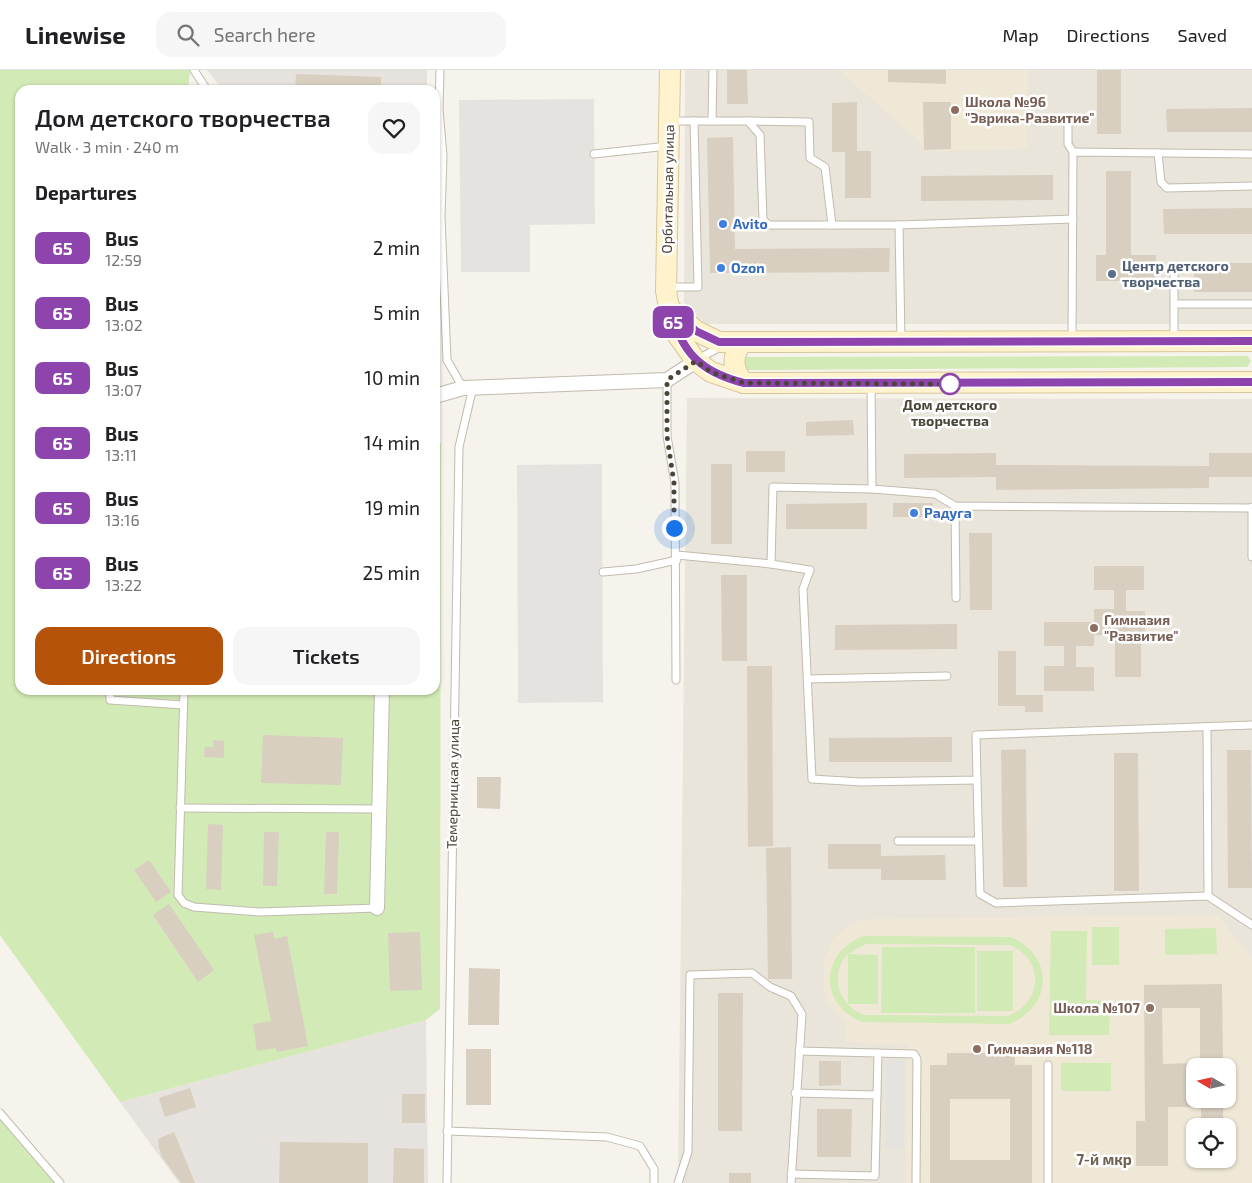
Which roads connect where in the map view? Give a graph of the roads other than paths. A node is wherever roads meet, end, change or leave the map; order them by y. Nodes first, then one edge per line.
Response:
1 (194, 70) edge
2 (440, 70) edge
3 (670, 70) edge
4 (713, 70) edge
5 (204, 85) edge
6 (439, 85) edge
7 (669, 121) junction
8 (694, 121) junction
9 (712, 121) junction
10 (748, 121) junction
11 (1068, 124) dead end
12 (440, 132) edge
13 (668, 146) junction
14 (1073, 152) junction
15 (1158, 153) junction
16 (594, 154) dead end
17 (1252, 154) edge
18 (1252, 186) edge
19 (1072, 219) junction
20 (832, 225) junction
21 (898, 225) junction
22 (1174, 271) dead end
23 (666, 287) junction
24 (1174, 304) junction
25 (1252, 304) edge
26 (670, 308) junction
27 (901, 340) junction
28 (1072, 340) junction
29 (1174, 341) junction
30 (1252, 341) edge
31 (736, 342) junction
32 (696, 361) junction
33 (667, 380) junction
34 (1252, 382) edge
35 (744, 383) junction
36 (870, 384) junction
37 (468, 388) junction
38 (440, 395) edge
39 (872, 489) junction
40 (955, 506) junction
41 (1252, 507) edge
42 (677, 557) junction
43 (1252, 557) edge
44 (771, 564) junction
45 (603, 572) dead end
46 (956, 598) dead end
47 (947, 676) dead end
48 (808, 678) junction
49 (676, 680) dead end
50 (110, 695) edge
51 (184, 695) edge
52 (382, 695) edge
53 (183, 705) junction
54 (1252, 725) edge
55 (1207, 728) junction
56 (977, 780) junction
57 (180, 808) junction
58 (379, 808) junction
59 (898, 841) dead end
60 (977, 841) junction
61 (1208, 896) junction
62 (377, 908) joint
63 (1252, 925) edge
64 (799, 1051) junction
65 (878, 1053) junction
66 (1048, 1065) dead end
67 (795, 1093) junction
68 (877, 1095) junction
69 (0, 1112) edge
70 (447, 1131) junction
71 (791, 1174) junction
72 (60, 1183) edge
73 (447, 1183) edge
74 (654, 1183) edge
75 (678, 1183) edge
76 (791, 1183) edge
77 (916, 1183) edge
78 (1048, 1183) edge

1 - 5 lane
2 - 6 lane
3 - 7 main road, Орбитальная улица
4 - 9 lane
7 - 8 lane
7 - 13 main road, Орбитальная улица
8 - 9 lane
8 - 23 lane
9 - 10 lane
10 - 20 lane
10 - 20 lane
11 - 14 lane
12 - 37 lane
13 - 16 lane
13 - 23 main road, Орбитальная улица
14 - 15 lane
14 - 19 lane
15 - 17 lane
15 - 18 lane
19 - 21 lane
19 - 28 lane
20 - 21 lane
21 - 27 lane
22 - 24 lane
23 - 26 main road, Орбитальная улица
24 - 25 lane
24 - 29 lane
26 - 31 main road
26 - 32 main road, Орбитальная улица
27 - 28 main road
27 - 31 main road
28 - 29 main road
29 - 30 main road
31 - 32 lane
31 - 35 main road
32 - 33 street
32 - 35 main road
33 - 37 street
33 - 42 lane
34 - 36 main road
35 - 36 main road
36 - 39 lane
37 - 38 street
37 - 70 lane, Темерницкая улица
39 - 40 lane
39 - 44 lane
40 - 41 lane
40 - 46 lane
41 - 43 lane
42 - 44 lane
42 - 45 lane
42 - 49 lane
44 - 48 lane
47 - 48 lane
48 - 56 lane
50 - 53 lane
51 - 53 lane
52 - 58 street
53 - 57 lane
54 - 55 lane
55 - 56 lane
55 - 61 lane
56 - 60 lane
57 - 58 lane
57 - 62 lane
58 - 62 street
59 - 60 lane
60 - 61 lane
61 - 63 lane
64 - 65 lane
64 - 67 lane
64 - 75 lane
65 - 68 lane
65 - 77 lane
66 - 78 lane
67 - 68 lane
67 - 71 lane
68 - 71 lane
69 - 72 lane
70 - 73 lane, Темерницкая улица
70 - 74 lane
71 - 76 lane

